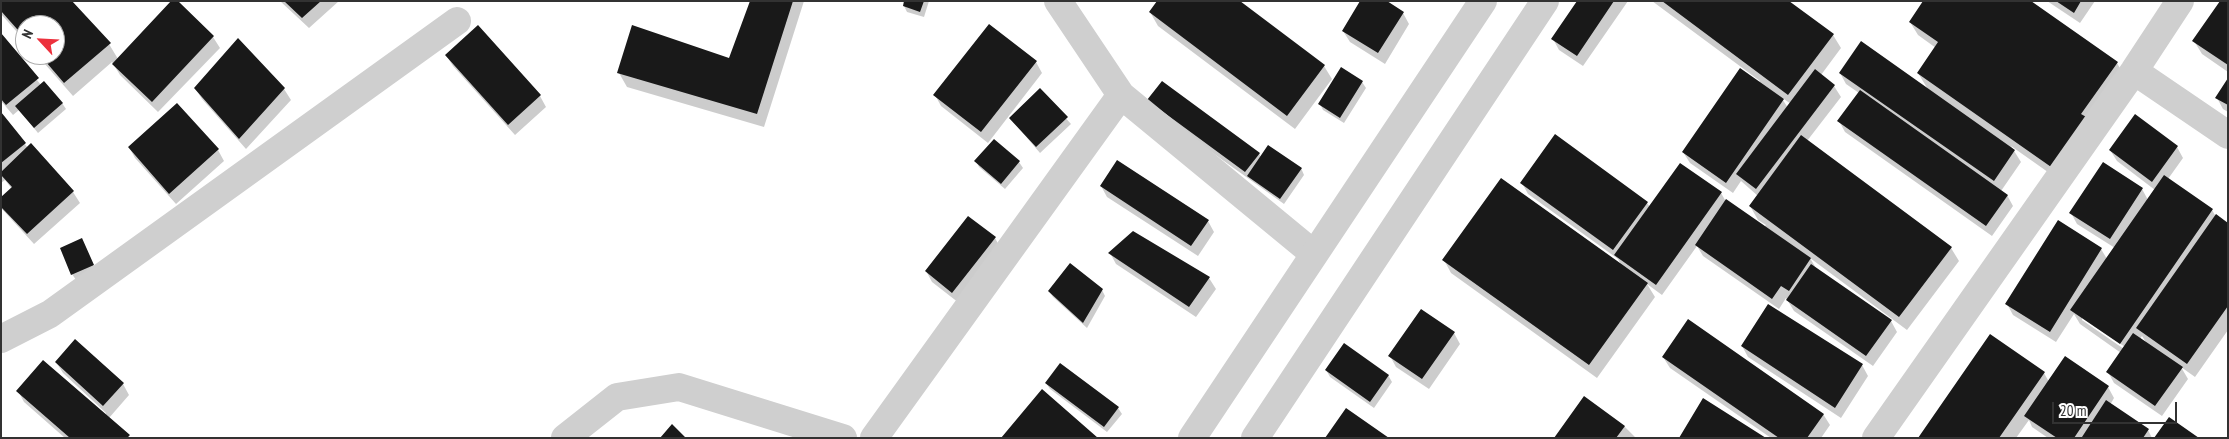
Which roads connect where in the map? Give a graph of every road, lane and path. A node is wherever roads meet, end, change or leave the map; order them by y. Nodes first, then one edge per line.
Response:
1 (1058, 1) edge
2 (1483, 1) edge
3 (1546, 1) edge
4 (2180, 1) edge
5 (457, 20) dead end
6 (2134, 71) junction
7 (1121, 95) junction
8 (2228, 135) edge
9 (1314, 254) junction
10 (1, 339) edge
11 (565, 438) edge
12 (843, 438) edge
13 (874, 438) edge
14 (1192, 438) edge
15 (1255, 438) edge
16 (1876, 438) edge

1 - 7 street
2 - 9 street
3 - 15 street
4 - 6 street
5 - 10 street
6 - 8 street
6 - 16 street
7 - 9 street
7 - 13 street
9 - 14 street
11 - 12 street

